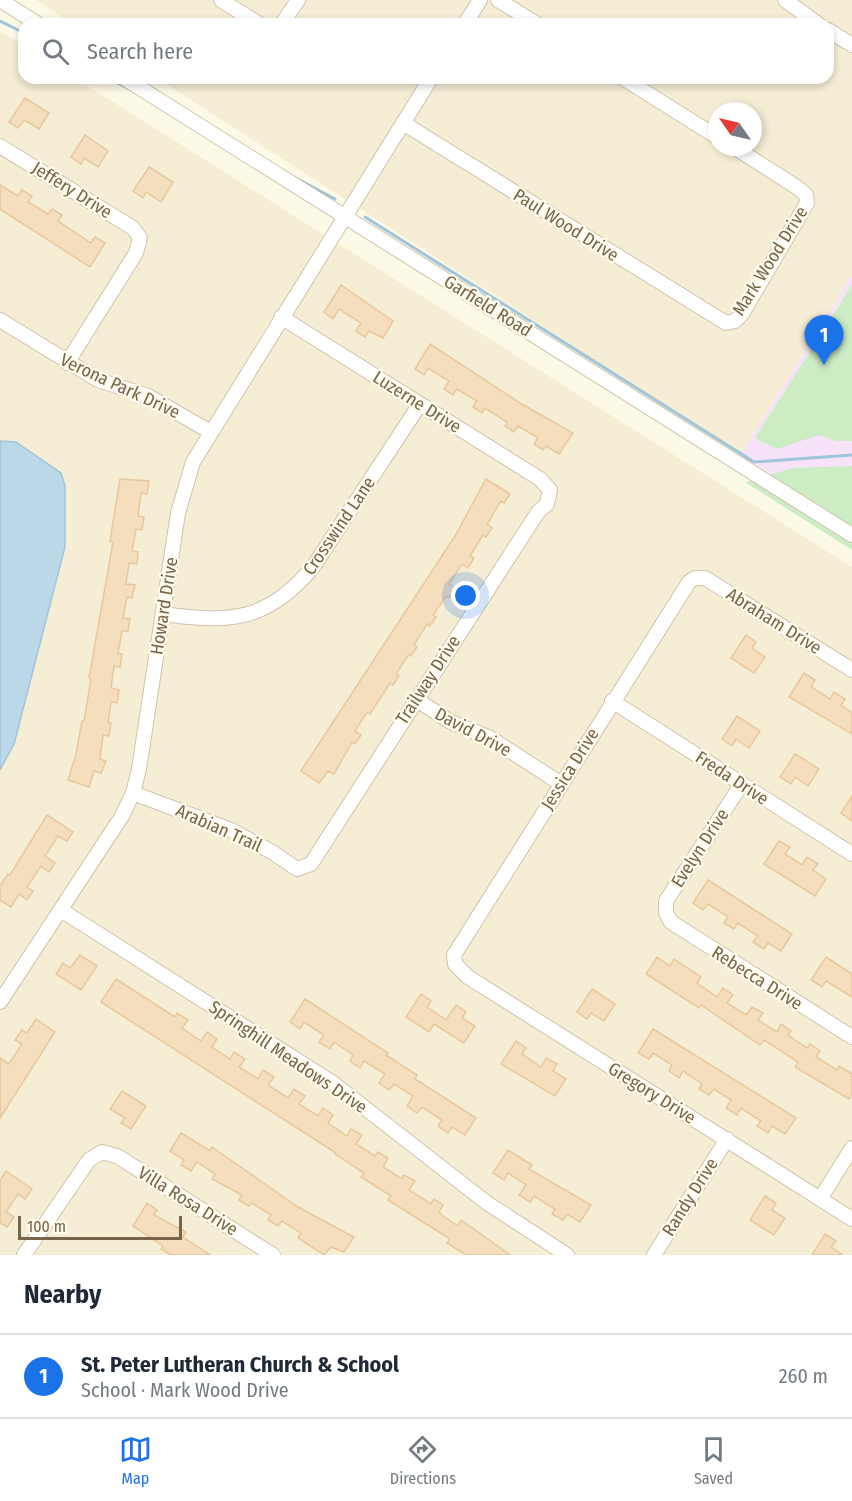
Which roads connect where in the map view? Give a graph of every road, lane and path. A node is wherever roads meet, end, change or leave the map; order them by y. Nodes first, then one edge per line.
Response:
1 (0, 0) edge
2 (221, 0) edge
3 (298, 0) edge
4 (480, 0) edge
5 (498, 0) edge
6 (785, 0) edge
7 (28, 18) edge
8 (250, 18) edge
9 (286, 18) edge
10 (469, 18) edge
11 (527, 18) edge
12 (810, 18) edge
13 (834, 34) edge
14 (852, 45) edge
15 (134, 84) edge
16 (427, 84) edge
17 (633, 84) edge
18 (403, 123) junction
19 (708, 131) edge
20 (0, 146) edge
21 (748, 156) edge
22 (345, 216) junction
23 (281, 317) junction
24 (0, 320) edge
25 (730, 323) joint
26 (67, 363) junction
27 (420, 405) junction
28 (209, 431) junction
29 (550, 490) joint
30 (852, 535) edge
31 (695, 578) joint
32 (163, 614) junction
33 (852, 670) edge
34 (416, 699) junction
35 (612, 701) junction
36 (561, 783) junction
37 (741, 785) junction
38 (133, 793) junction
39 (852, 854) edge
40 (303, 868) joint
41 (61, 910) junction
42 (666, 913) joint
43 (455, 964) joint
44 (0, 1002) edge
45 (852, 1037) edge
46 (727, 1139) junction
47 (852, 1148) edge
48 (820, 1199) junction
49 (852, 1219) edge
50 (24, 1255) edge
51 (273, 1255) edge
52 (567, 1255) edge
53 (654, 1255) edge

1 - 7 street
2 - 8 street
3 - 9 street
4 - 10 street
5 - 11 street
6 - 12 street
13 - 14 street
15 - 22 street, Garfield Road
16 - 18 street, Howard Drive
17 - 19 street
18 - 22 street, Howard Drive
18 - 25 street, Paul Wood Drive
20 - 26 street, Jeffery Drive
21 - 25 street, Mark Wood Drive
22 - 23 street, Howard Drive
22 - 30 street, Garfield Road
23 - 27 street, Luzerne Drive
23 - 28 street, Howard Drive
24 - 26 street, Verona Park Drive
26 - 28 street, Verona Park Drive
27 - 29 street, Luzerne Drive
27 - 32 street, Crosswind Lane
28 - 32 street, Howard Drive
29 - 34 street, Trailway Drive
31 - 33 street, Abraham Drive
31 - 35 street, Jessica Drive
32 - 38 street, Howard Drive
34 - 36 street, David Drive
34 - 40 street, Trailway Drive
35 - 36 street, Jessica Drive
35 - 37 street, Freda Drive
36 - 43 street, Jessica Drive
37 - 39 street, Freda Drive
37 - 42 street, Evelyn Drive
38 - 40 street, Arabian Trail
38 - 41 street, Howard Drive
41 - 44 street, Howard Drive
41 - 52 street, Springhill Meadows Drive
42 - 45 street, Rebecca Drive
43 - 46 street, Gregory Drive
46 - 48 street, Gregory Drive
46 - 53 street, Randy Drive
47 - 48 street
48 - 49 street, Gregory Drive
50 - 51 street, Villa Rosa Drive

